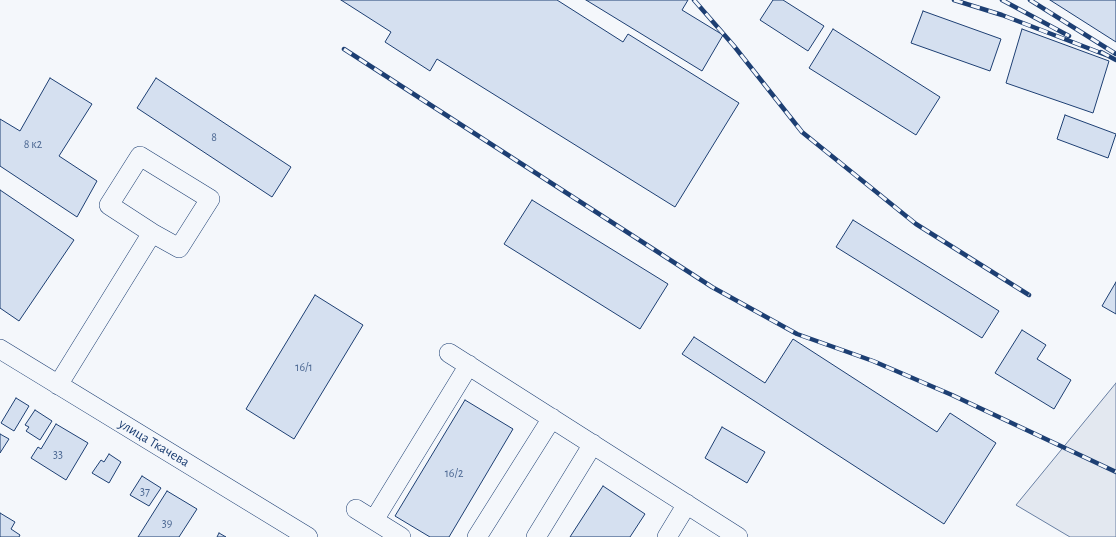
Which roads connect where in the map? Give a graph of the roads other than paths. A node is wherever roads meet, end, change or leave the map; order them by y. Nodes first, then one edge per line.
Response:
1 (152, 233) junction
2 (0, 349) edge
3 (449, 353) dead end
4 (469, 365) junction
5 (58, 385) junction
6 (552, 418) junction
7 (593, 444) junction
8 (687, 504) junction
9 (356, 509) dead end
10 (374, 520) junction
11 (308, 537) edge
12 (401, 537) edge
13 (477, 537) edge
14 (536, 537) edge
15 (666, 537) edge
16 (738, 537) edge

1 - 1 street
1 - 5 street
2 - 5 street, улица Ткачева
3 - 4 street
4 - 6 street
4 - 10 street
5 - 11 street, улица Ткачева
6 - 7 street
6 - 13 street
7 - 8 street
7 - 14 street
8 - 15 street
8 - 16 street
9 - 10 street
10 - 12 street

